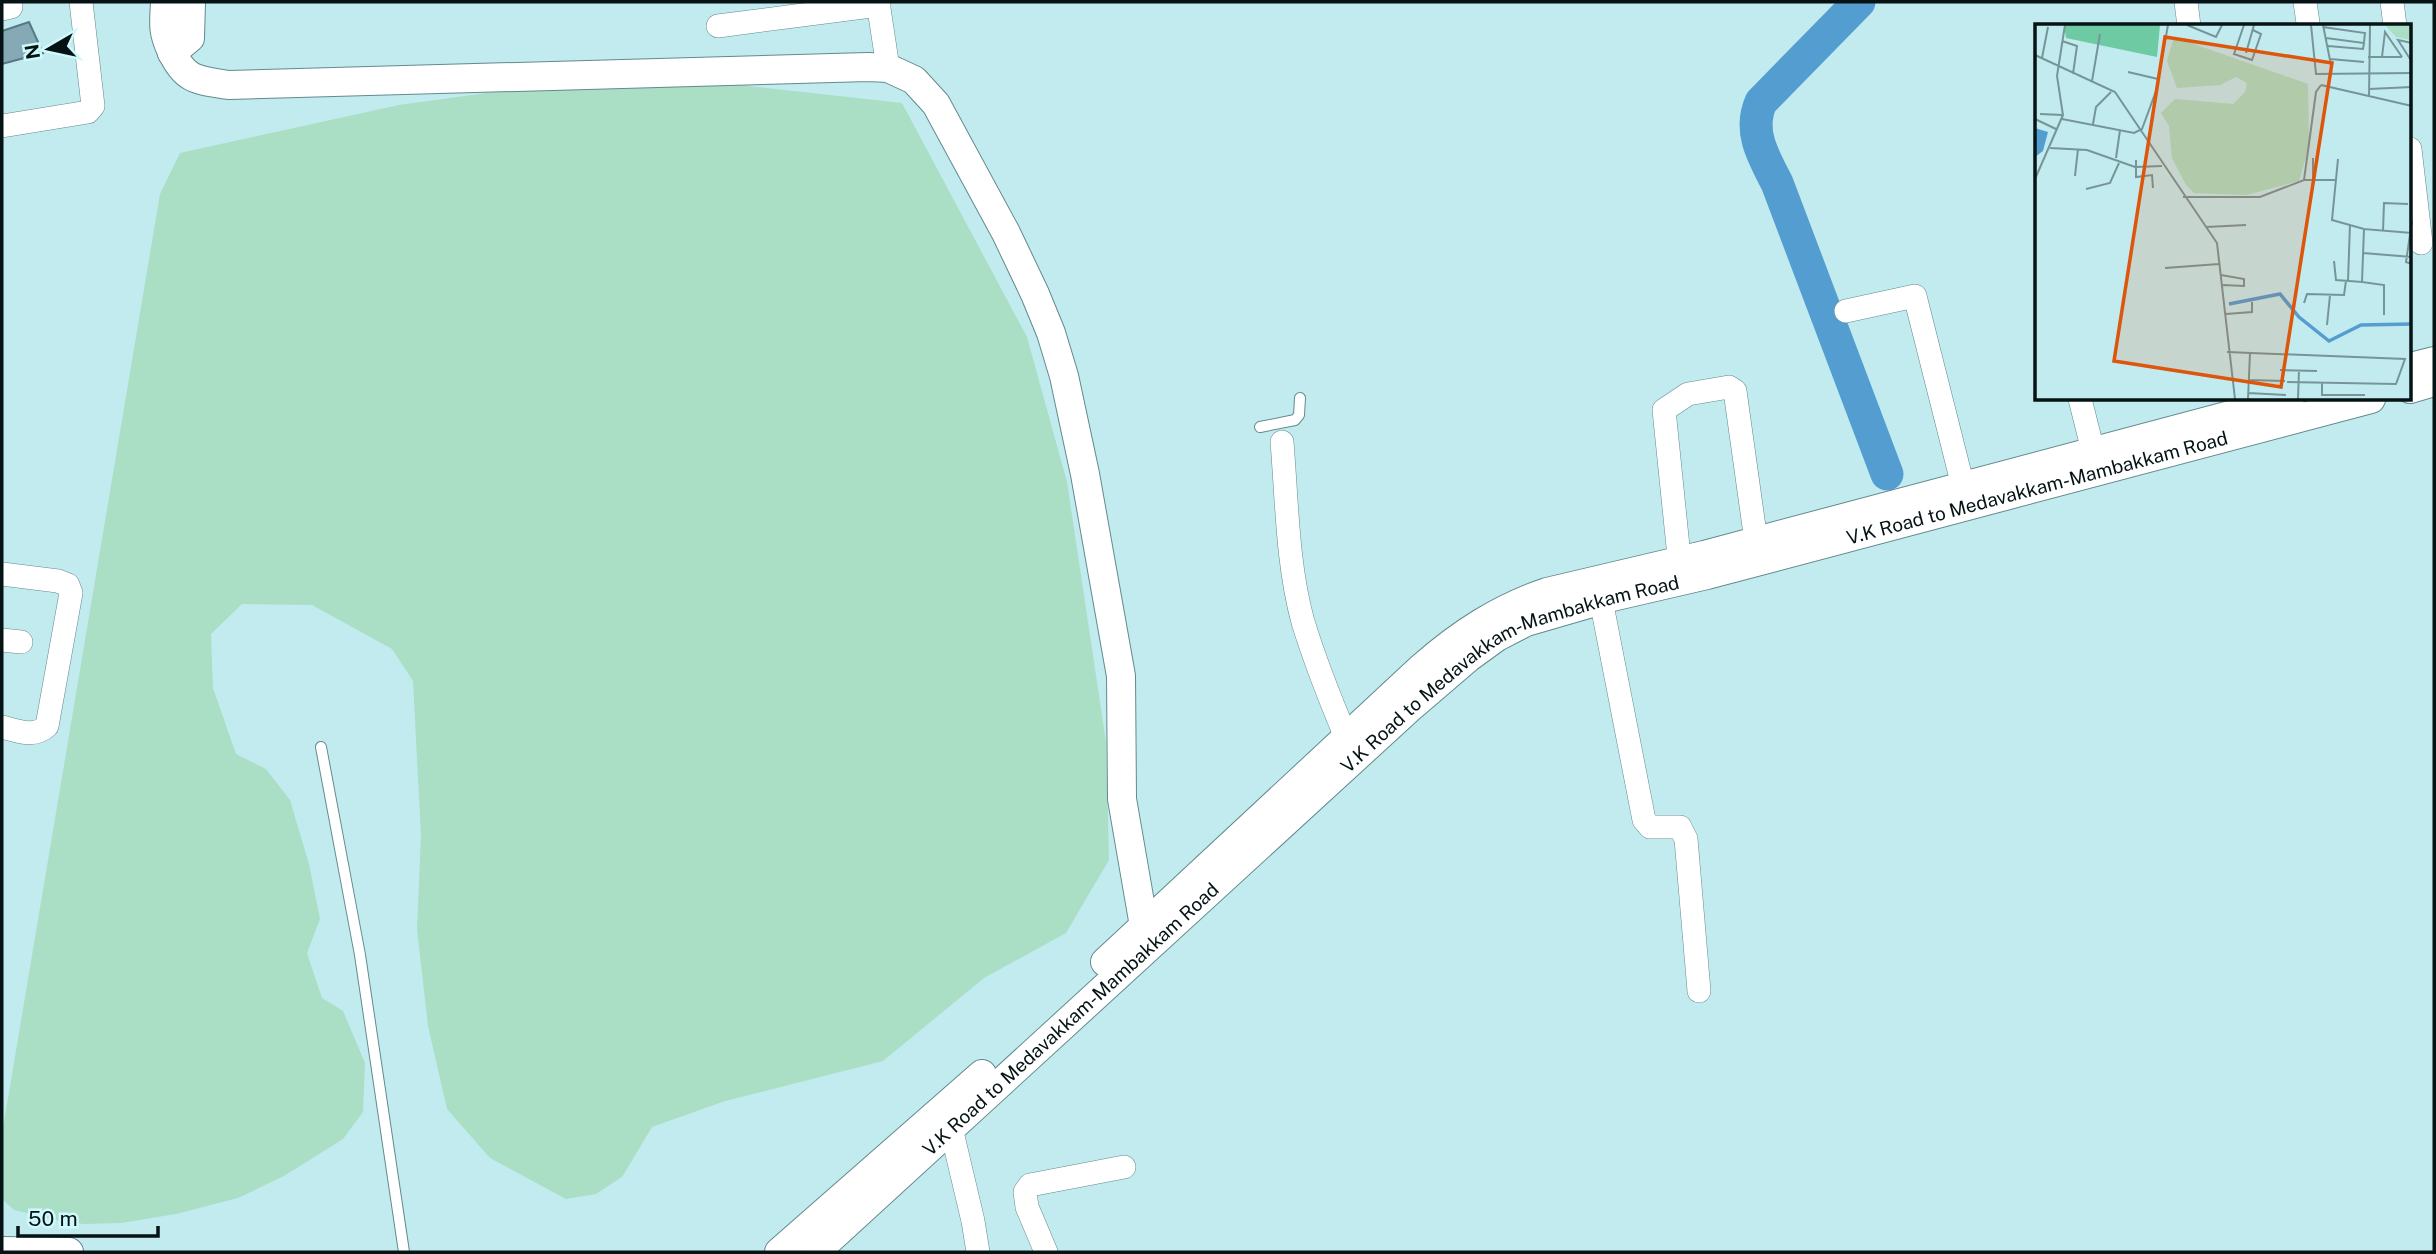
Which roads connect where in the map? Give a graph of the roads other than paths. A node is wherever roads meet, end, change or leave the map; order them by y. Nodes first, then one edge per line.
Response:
1 (81, 2) edge
2 (165, 2) edge
3 (191, 2) edge
4 (2186, 2) edge
5 (2392, 2) edge
6 (879, 4) edge
7 (787, 9) edge
8 (2189, 24) edge
9 (2395, 24) edge
10 (718, 26) dead end
11 (172, 53) junction
12 (888, 68) junction
13 (2, 126) edge
14 (2412, 165) edge
15 (2422, 243) edge
16 (1846, 312) dead end
17 (2434, 361) edge
18 (2412, 367) edge
19 (2434, 382) edge
20 (2412, 388) edge
21 (1300, 398) dead end
22 (2081, 401) edge
23 (2284, 401) edge
24 (2355, 401) edge
25 (2237, 416) edge
26 (1260, 427) dead end
27 (1281, 432) junction
28 (2094, 451) junction
29 (1963, 486) junction
30 (1756, 541) junction
31 (1680, 570) junction
32 (2, 575) edge
33 (1601, 600) junction
34 (2, 727) edge
35 (1346, 737) junction
36 (321, 747) dead end
37 (1150, 934) junction
38 (1699, 991) dead end
39 (951, 1128) junction
40 (1124, 1167) dead end
41 (2, 1251) edge
42 (69, 1252) edge
43 (404, 1252) edge
44 (779, 1252) edge
45 (816, 1252) edge
46 (978, 1252) edge
47 (1046, 1252) edge

1 - 13 street
2 - 11 street
3 - 11 street
4 - 8 street
5 - 9 street
6 - 7 street
6 - 12 street
7 - 10 street
11 - 12 street
12 - 37 street
14 - 15 street
16 - 29 street
17 - 18 street
19 - 20 street
21 - 27 lane
22 - 28 street
23 - 25 street, V.K Road to Medavakkam-Mambakkam Road
24 - 25 street, V.K Road to Medavakkam-Mambakkam Road
25 - 28 street, V.K Road to Medavakkam-Mambakkam Road
25 - 31 street, V.K Road to Medavakkam-Mambakkam Road
26 - 27 lane
27 - 35 street
28 - 29 street, V.K Road to Medavakkam-Mambakkam Road
29 - 30 street, V.K Road to Medavakkam-Mambakkam Road
30 - 31 street, V.K Road to Medavakkam-Mambakkam Road
30 - 31 street
31 - 33 street, V.K Road to Medavakkam-Mambakkam Road
31 - 35 street, V.K Road to Medavakkam-Mambakkam Road
32 - 34 street
33 - 37 street, V.K Road to Medavakkam-Mambakkam Road
33 - 38 street
35 - 37 street, V.K Road to Medavakkam-Mambakkam Road
36 - 43 lane
37 - 39 street, V.K Road to Medavakkam-Mambakkam Road
37 - 44 street, V.K Road to Medavakkam-Mambakkam Road
39 - 45 street, V.K Road to Medavakkam-Mambakkam Road
39 - 46 street
40 - 47 street
41 - 42 street

